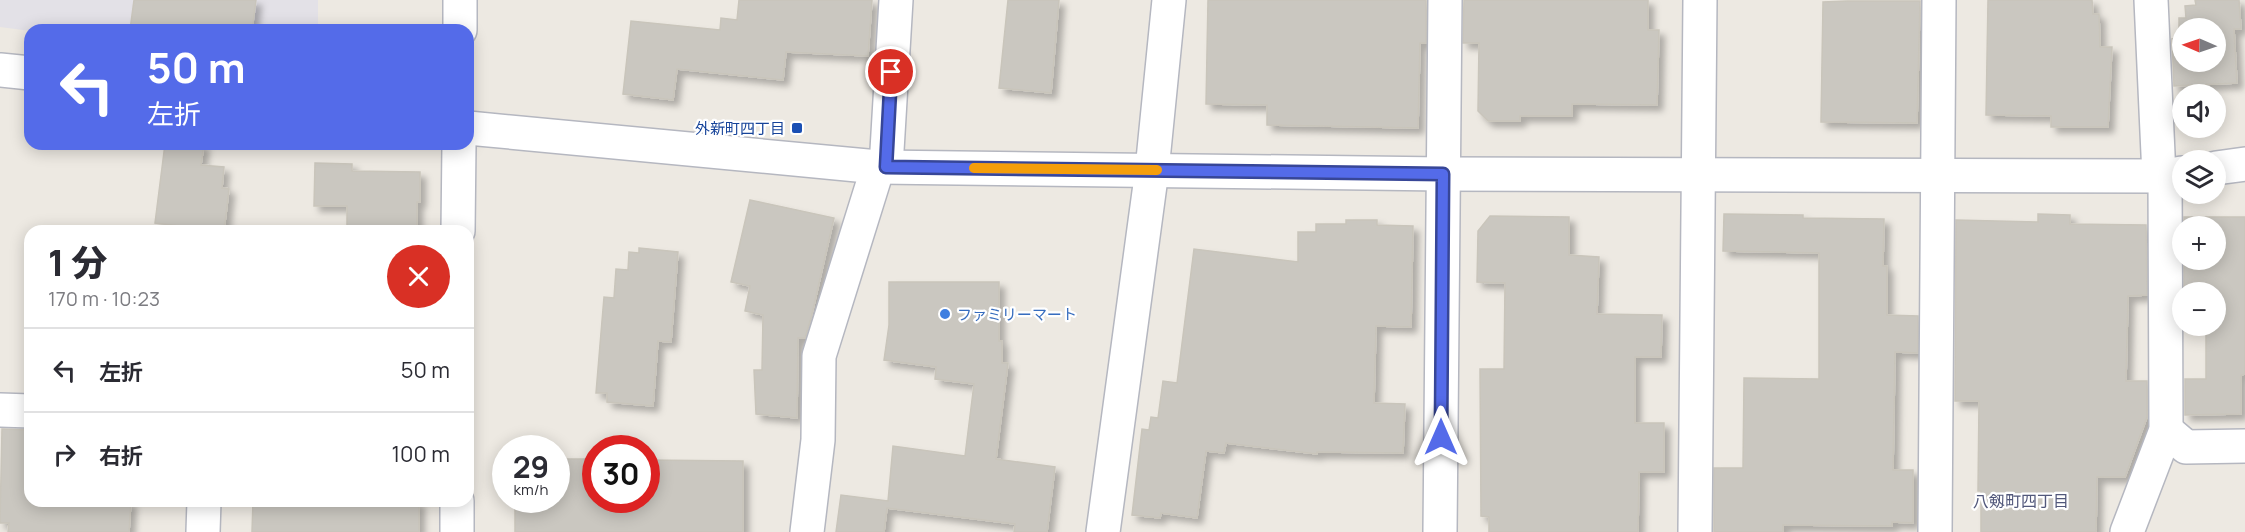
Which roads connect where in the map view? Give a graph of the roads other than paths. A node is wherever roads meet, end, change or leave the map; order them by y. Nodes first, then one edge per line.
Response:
1 (460, 0) edge
2 (896, 0) edge
3 (1168, 0) edge
4 (1445, 0) edge
5 (1700, 0) edge
6 (1939, 0) edge
7 (2151, 0) edge
8 (460, 24) edge
9 (0, 70) edge
10 (24, 73) edge
11 (474, 129) edge
12 (459, 150) edge
13 (2245, 164) edge
14 (882, 167) junction
15 (2226, 167) edge
16 (1152, 170) junction
17 (1443, 174) junction
18 (1698, 175) junction
19 (1937, 175) junction
20 (2169, 175) edge
21 (458, 225) edge
22 (0, 410) edge
23 (24, 411) edge
24 (2166, 430) junction
25 (2245, 446) edge
26 (204, 507) edge
27 (457, 507) edge
28 (203, 532) edge
29 (457, 532) edge
30 (807, 532) edge
31 (1103, 532) edge
32 (1440, 532) edge
33 (1695, 532) edge
34 (1935, 532) edge
35 (2127, 532) edge

1 - 8 street
2 - 14 street
3 - 16 street
4 - 17 street
5 - 18 street
6 - 19 street
7 - 20 street
9 - 10 street
11 - 14 street
12 - 21 street
13 - 15 street
14 - 16 street
14 - 30 street
16 - 17 street
16 - 31 street
17 - 18 street
17 - 32 street
18 - 19 street
18 - 33 street
19 - 20 street
19 - 34 street
20 - 24 street
22 - 23 street
24 - 25 street
24 - 35 street
26 - 28 street
27 - 29 street

